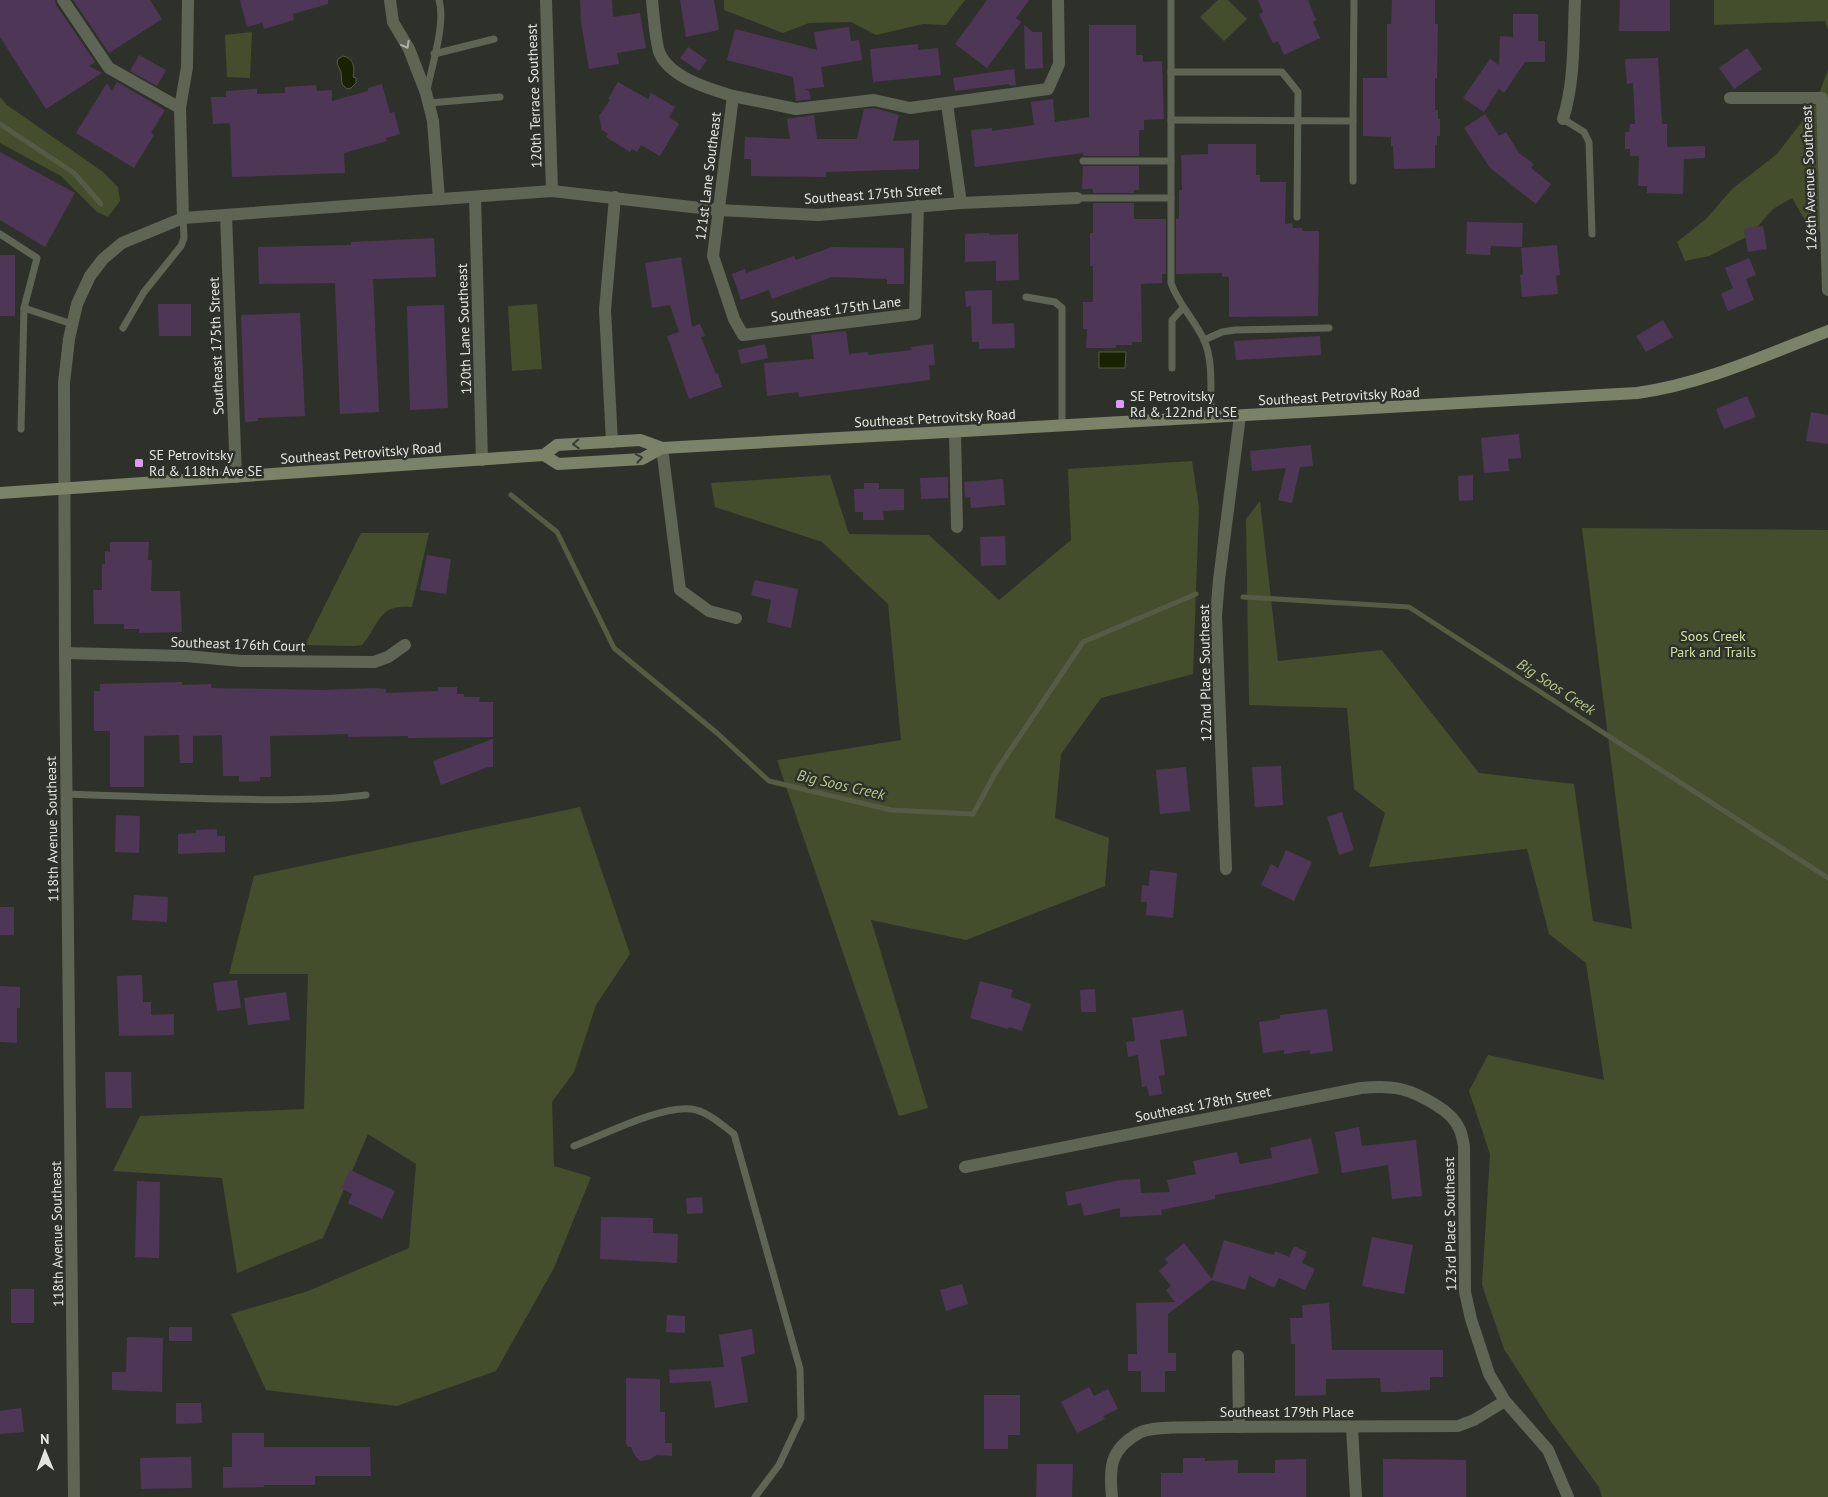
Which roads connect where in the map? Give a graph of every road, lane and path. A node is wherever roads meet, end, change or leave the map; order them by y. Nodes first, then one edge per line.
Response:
1 (63, 0) edge
2 (188, 0) edge
3 (390, 0) edge
4 (546, 0) edge
5 (652, 0) edge
6 (1058, 0) edge
7 (1171, 0) edge
8 (1354, 0) edge
9 (1575, 0) edge
10 (441, 1) edge
11 (494, 39) dead end
12 (434, 54) junction
13 (1171, 72) junction
14 (733, 96) junction
15 (428, 98) junction
16 (500, 98) dead end
17 (1730, 98) dead end
18 (947, 104) junction
19 (180, 108) junction
20 (1563, 119) joint
21 (1171, 120) junction
22 (1298, 120) junction
23 (1354, 121) junction
24 (1083, 161) dead end
25 (1171, 161) junction
26 (1353, 181) dead end
27 (552, 191) junction
28 (475, 197) junction
29 (615, 198) junction
30 (1077, 198) joint
31 (1171, 198) junction
32 (439, 200) junction
33 (961, 202) junction
34 (918, 206) junction
35 (718, 210) junction
36 (226, 214) junction
37 (1297, 217) dead end
38 (183, 218) junction
39 (0, 234) edge
40 (1592, 234) dead end
41 (1828, 290) edge
42 (1026, 296) dead end
43 (24, 308) junction
44 (1183, 308) junction
45 (72, 324) junction
46 (123, 328) dead end
47 (1329, 328) dead end
48 (1828, 331) edge
49 (743, 335) joint
50 (1204, 340) junction
51 (1172, 368) dead end
52 (1240, 416) junction
53 (1211, 418) junction
54 (1062, 426) junction
55 (21, 430) dead end
56 (955, 432) junction
57 (612, 442) junction
58 (662, 448) junction
59 (544, 455) junction
60 (482, 460) junction
61 (236, 477) junction
62 (65, 489) junction
63 (0, 493) edge
64 (957, 526) dead end
65 (736, 618) dead end
66 (405, 645) dead end
67 (65, 653) junction
68 (67, 794) junction
69 (366, 795) dead end
70 (1226, 869) dead end
71 (1442, 1109) joint
72 (574, 1146) dead end
73 (965, 1167) dead end
74 (1238, 1356) dead end
75 (1505, 1401) junction
76 (1239, 1427) junction
77 (1352, 1427) junction
78 (74, 1497) edge
79 (755, 1497) edge
80 (1112, 1497) edge
81 (1356, 1497) edge
82 (1568, 1497) edge

1 - 19 street
2 - 19 street
3 -> 15 street
4 - 27 street, 120th Terrace Southeast
5 - 14 street, 121st Lane Southeast
6 - 18 street
7 - 13 lane
8 - 23 lane
9 - 20 street
10 - 12 lane
11 - 12 lane
12 - 15 lane
13 - 21 lane
13 - 22 lane
14 - 18 street
14 - 35 street, 121st Lane Southeast
15 - 16 lane
15 - 32 street
17 - 41 street, 126th Avenue Southeast
18 - 33 street
19 - 38 street
20 - 40 lane
21 - 22 lane
21 - 25 lane
22 - 23 lane
22 - 37 lane
23 - 26 lane
24 - 25 lane
25 - 31 lane
27 - 28 street
27 - 29 street, Southeast 175th Street
28 - 32 street
28 - 60 street, 120th Lane Southeast
29 - 35 street, Southeast 175th Street
29 - 57 street
30 - 31 lane
30 - 33 street, Southeast 175th Street
31 - 44 lane
32 - 36 street
33 - 34 street, Southeast 175th Street
34 - 35 street, Southeast 175th Street
34 - 49 street, Southeast 175th Lane
35 - 49 street, 121st Lane Southeast
36 - 38 street
36 - 61 street, Southeast 175th Street
38 - 45 street, 118th Avenue Southeast
38 - 46 lane
39 - 43 lane
42 - 54 lane
43 - 45 lane
43 - 55 lane
44 - 50 lane
44 - 51 lane
45 - 62 street, 118th Avenue Southeast
47 - 50 lane
48 - 52 main road, Southeast Petrovitsky Road
50 - 53 lane
52 - 53 main road, Southeast Petrovitsky Road
52 - 70 street, 122nd Place Southeast
53 - 54 main road, Southeast Petrovitsky Road
54 - 56 main road, Southeast Petrovitsky Road
56 - 58 main road, Southeast Petrovitsky Road
56 - 64 street
57 - 58 main road, Southeast Petrovitsky Road
57 -> 59 main road, Southeast Petrovitsky Road
59 -> 58 main road, Southeast Petrovitsky Road
58 - 65 street
59 - 60 main road, Southeast Petrovitsky Road
60 - 61 main road, Southeast Petrovitsky Road
61 - 62 main road, Southeast Petrovitsky Road
62 - 63 main road, Southeast Petrovitsky Road
62 - 67 street, 118th Avenue Southeast
66 - 67 street, Southeast 176th Court
67 - 68 street, 118th Avenue Southeast
68 - 69 lane
68 - 78 street, 118th Avenue Southeast
71 - 73 street, Southeast 178th Street
71 - 75 street, 123rd Place Southeast
72 - 79 lane
74 - 76 street
75 - 77 street, Southeast 179th Place
75 - 82 street, 123rd Place Southeast
76 - 77 street, Southeast 179th Place
76 - 80 street, Southeast 179th Place
77 - 81 street

